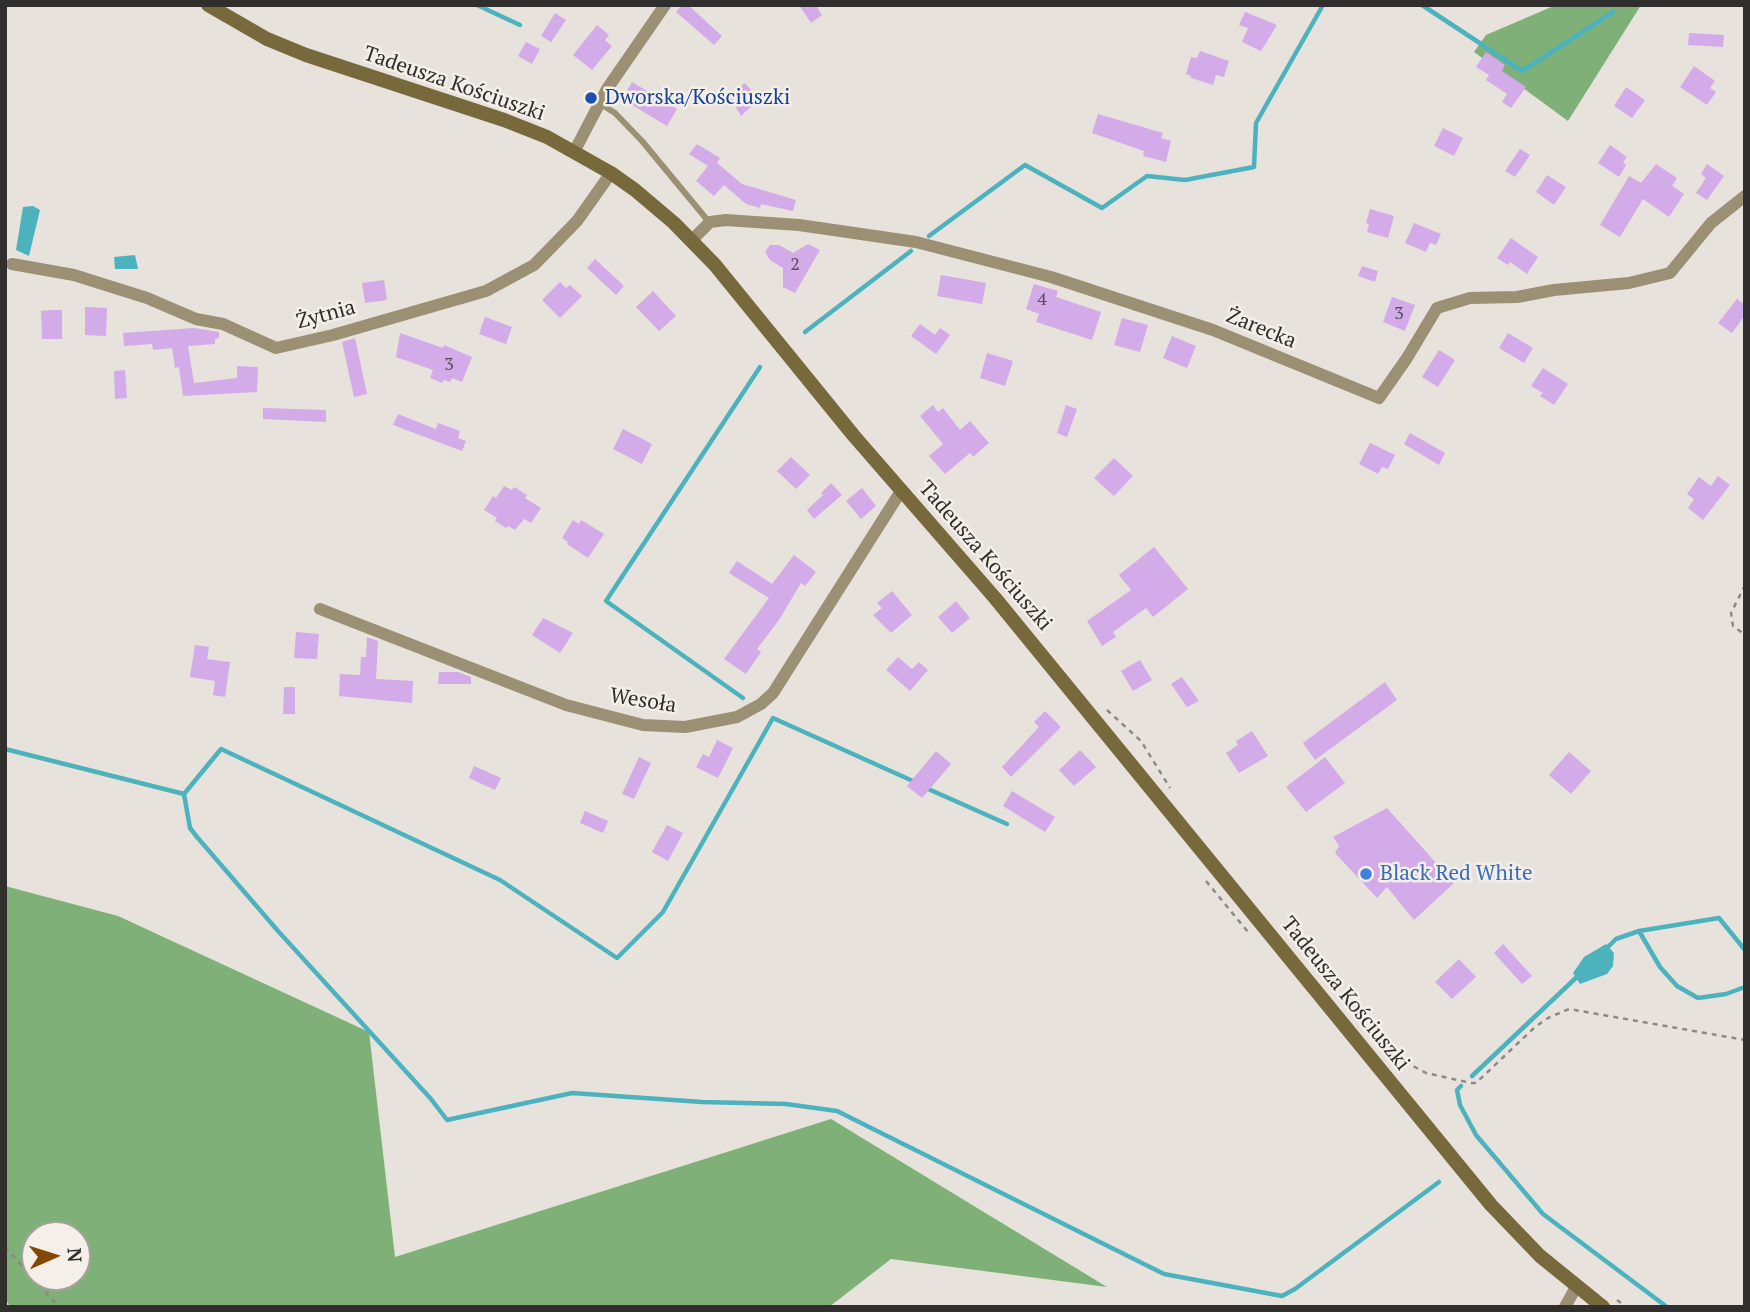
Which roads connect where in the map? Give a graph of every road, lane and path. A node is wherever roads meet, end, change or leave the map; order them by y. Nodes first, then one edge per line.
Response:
1 (208, 5) edge
2 (664, 5) edge
3 (599, 103) junction
4 (574, 152) junction
5 (611, 173) junction
6 (1745, 196) edge
7 (710, 222) junction
8 (692, 240) junction
9 (12, 264) dead end
10 (901, 491) junction
11 (1745, 585) edge
12 (320, 609) dead end
13 (1745, 635) edge
14 (1106, 709) dead end
15 (1173, 793) dead end
16 (1202, 874) dead end
17 (1254, 937) dead end
18 (1745, 1040) edge
19 (1384, 1041) dead end
20 (6, 1247) edge
21 (1576, 1287) junction
22 (1599, 1306) edge
23 (59, 1307) edge
24 (1565, 1307) edge

1 - 4 main road, Tadeusza Kościuszki
2 - 3 street
3 - 4 street
3 - 7 lane
4 - 5 main road, Tadeusza Kościuszki
5 - 8 main road, Tadeusza Kościuszki
5 - 9 street, Żytnia
6 - 7 street, Żarecka
7 - 8 street
8 - 10 main road, Tadeusza Kościuszki
10 - 12 street, Wesoła
10 - 21 main road, Tadeusza Kościuszki
11 - 13 path
14 - 15 path
16 - 17 path
18 - 19 path
20 - 23 path
21 - 22 main road, Tadeusza Kościuszki
21 - 24 street

